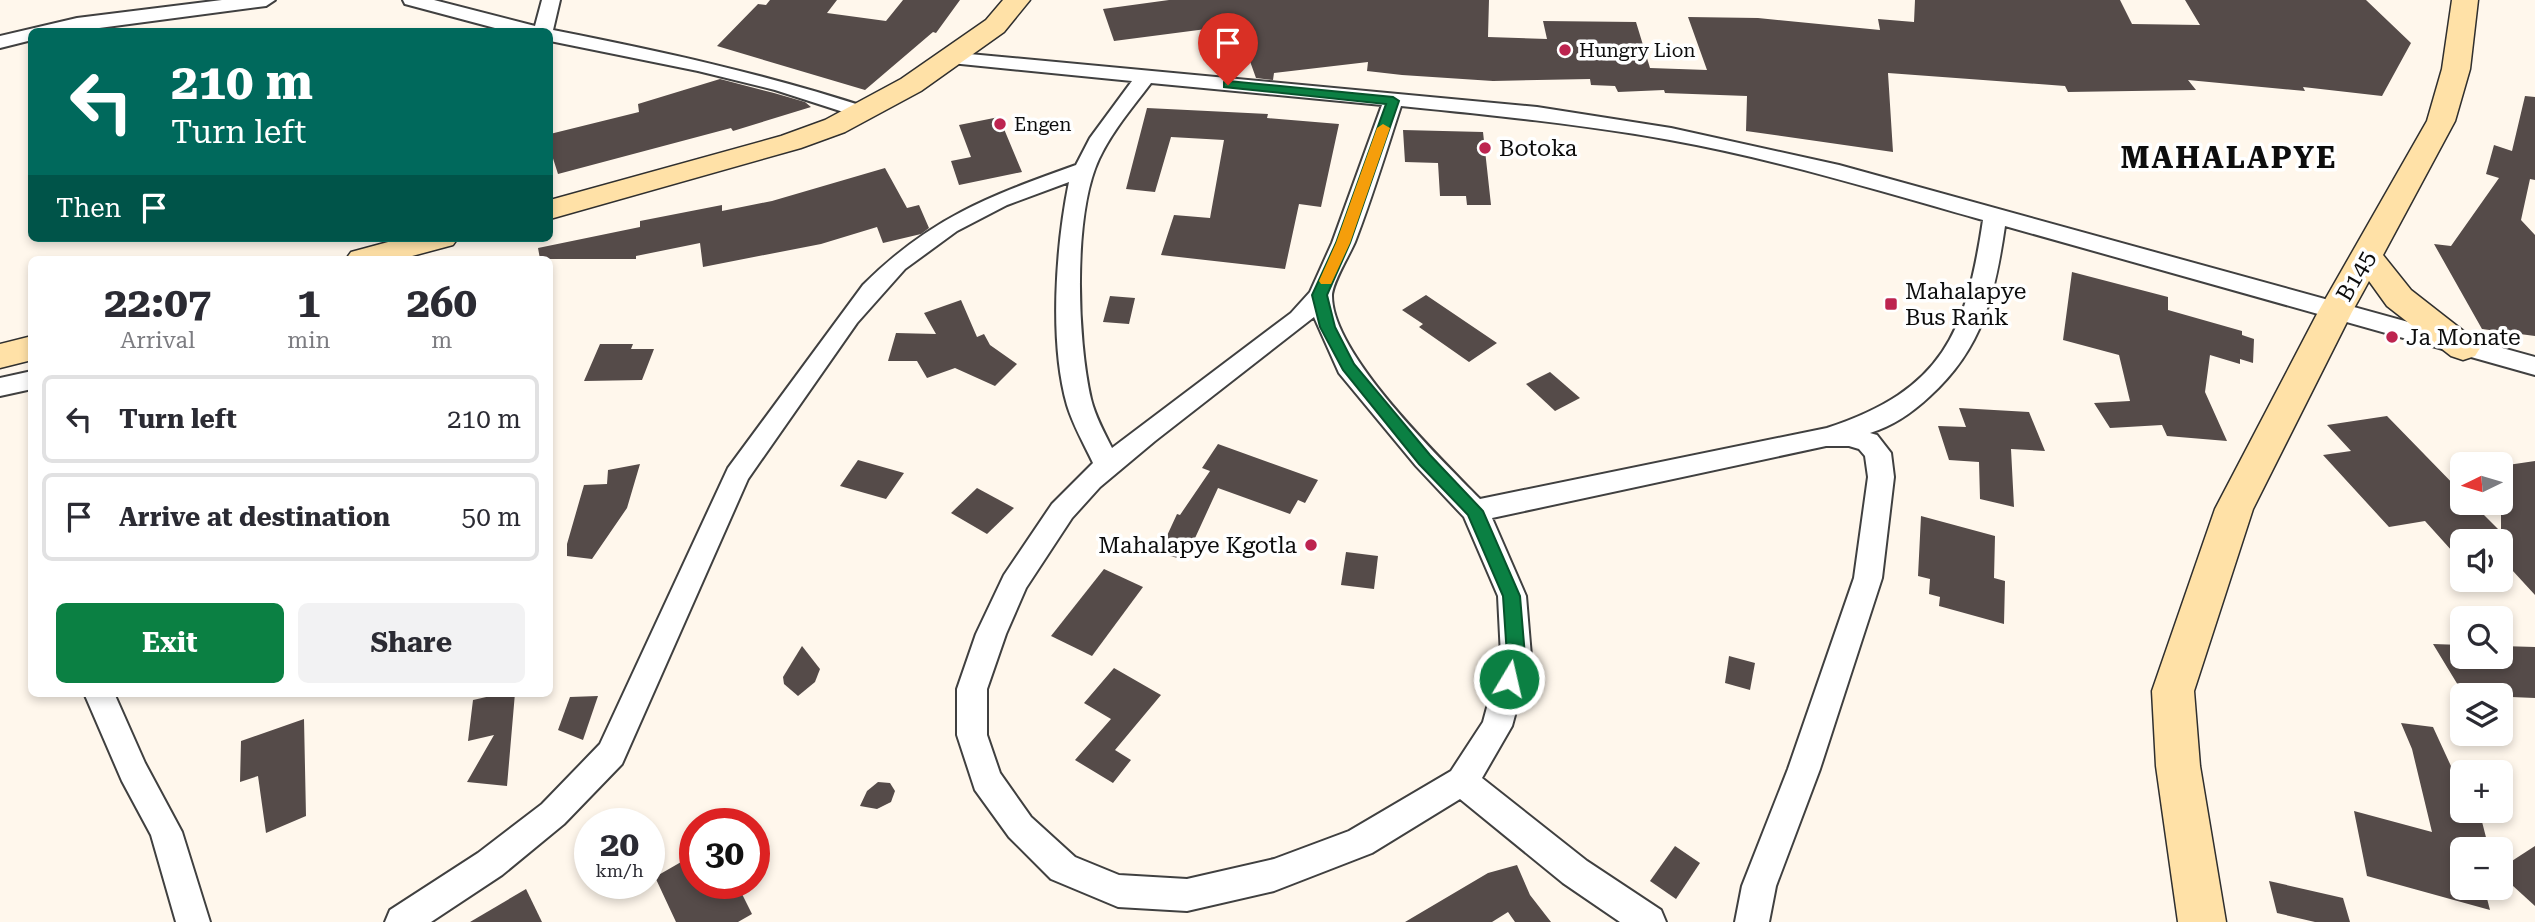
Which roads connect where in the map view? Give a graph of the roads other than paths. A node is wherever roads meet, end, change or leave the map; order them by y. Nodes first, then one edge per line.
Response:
1 (266, 0) edge
2 (412, 0) edge
3 (551, 0) edge
4 (990, 0) edge
5 (1017, 0) edge
6 (2465, 0) edge
7 (60, 28) edge
8 (519, 28) edge
9 (544, 28) edge
10 (28, 35) edge
11 (553, 36) edge
12 (0, 42) edge
13 (955, 53) junction
14 (1146, 76) junction
15 (1393, 101) junction
16 (862, 112) junction
17 (1084, 169) junction
18 (553, 209) edge
19 (1995, 216) junction
20 (427, 242) edge
21 (373, 256) edge
22 (2367, 257) junction
23 (1320, 295) junction
24 (2335, 313) junction
25 (2463, 348) junction
26 (16, 361) edge
27 (2535, 366) edge
28 (0, 387) edge
29 (1826, 437) junction
30 (1108, 467) junction
31 (1475, 511) junction
32 (101, 697) edge
33 (1461, 781) junction
34 (193, 922) edge
35 (402, 922) edge
36 (1649, 922) edge
37 (1752, 922) edge
38 (2202, 922) edge

1 - 7 street
2 - 8 street
3 - 9 street
4 - 13 main road
5 - 13 main road
6 - 22 main road, B145 / B145
10 - 12 street
11 - 16 street
13 - 14 street
13 - 16 main road
14 - 15 street
14 - 17 street
15 - 19 street
15 - 23 street
16 - 18 main road
17 - 30 street
17 - 35 street
19 - 24 street
19 - 29 street
20 - 21 main road
22 - 24 main road, B145 / B145
22 - 25 main road
23 - 30 street
23 - 31 street
24 - 25 street
24 - 38 main road, B145 / B145
25 - 27 street
26 - 28 street
29 - 31 street
29 - 37 street
30 - 33 street
31 - 33 street
32 - 34 street
33 - 36 street

